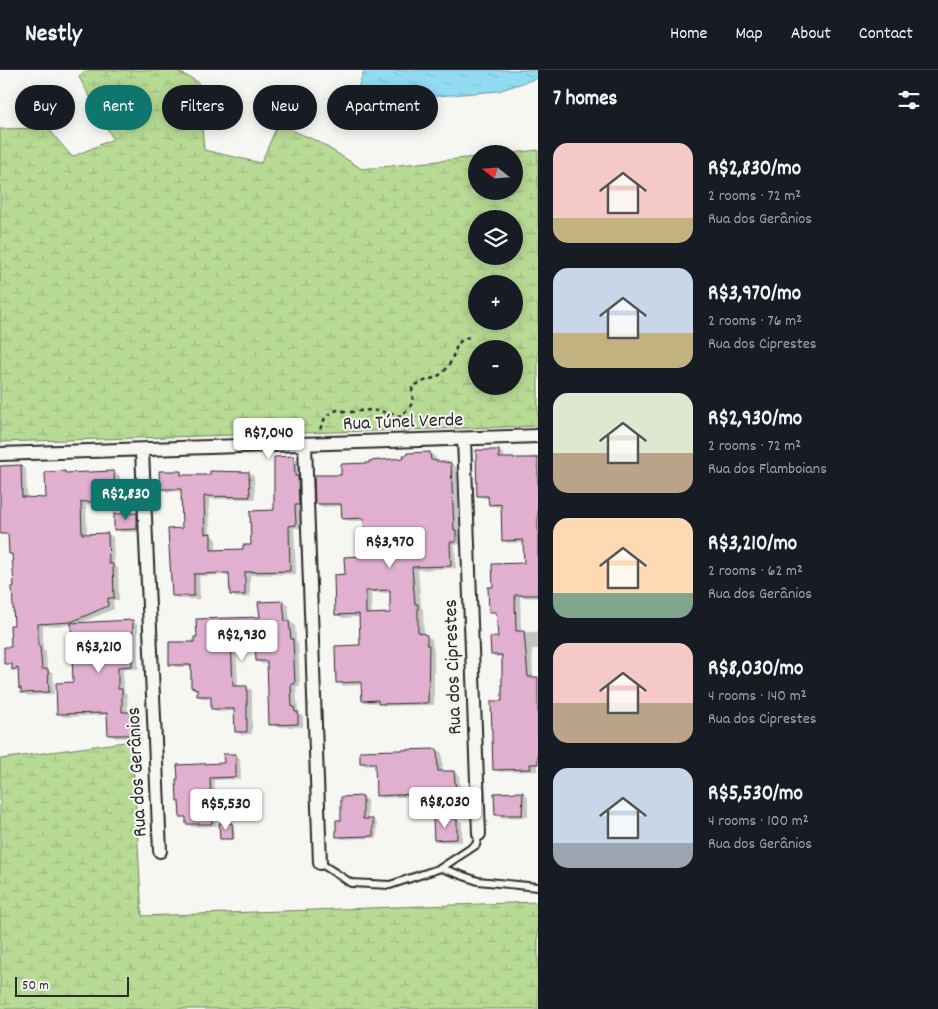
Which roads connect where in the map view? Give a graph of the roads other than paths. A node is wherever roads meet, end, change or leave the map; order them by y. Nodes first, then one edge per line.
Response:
1 (538, 436) edge
2 (464, 439) junction
3 (310, 445) junction
4 (142, 451) junction
5 (0, 454) edge
6 (479, 834) joint
7 (160, 851) dead end
8 (320, 863) joint
9 (441, 868) junction
10 (538, 888) edge

1 - 2 street, Rua Túnel Verde
2 - 3 street, Rua Túnel Verde
2 - 6 street, Rua dos Ciprestes
3 - 4 street, Rua Túnel Verde
3 - 8 street
4 - 5 street, Rua Túnel Verde
4 - 7 street, Rua dos Gerânios
6 - 9 lane
8 - 9 lane
9 - 10 lane

